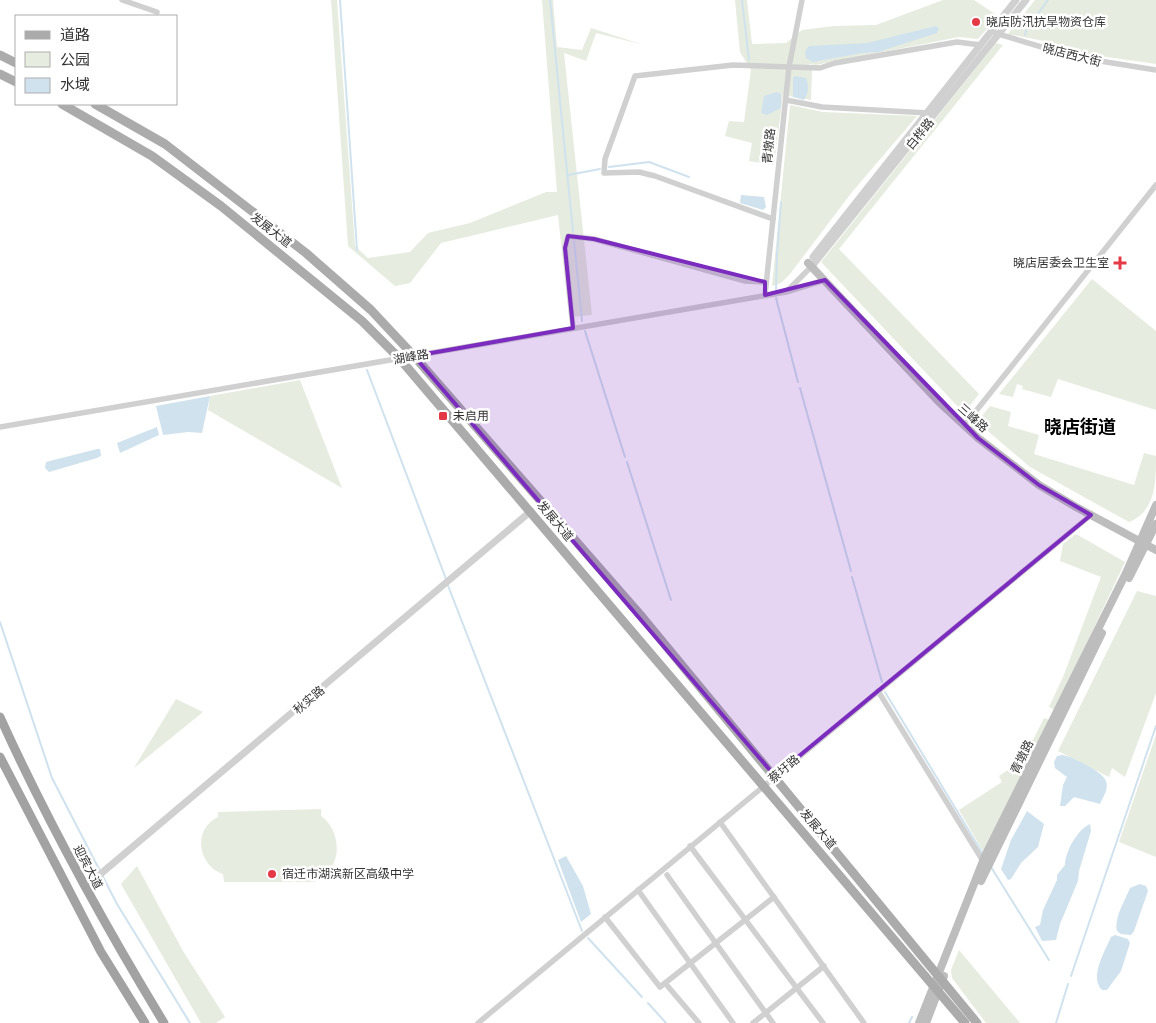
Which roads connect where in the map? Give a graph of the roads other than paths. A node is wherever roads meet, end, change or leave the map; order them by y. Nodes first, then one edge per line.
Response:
1 (122, 0) edge
2 (802, 0) edge
3 (1016, 0) edge
4 (1026, 0) edge
5 (157, 12) dead end
6 (991, 31) junction
7 (999, 34) junction
8 (981, 45) junction
9 (0, 55) edge
10 (15, 62) edge
11 (790, 67) junction
12 (1156, 70) edge
13 (0, 74) edge
14 (15, 82) edge
15 (786, 100) junction
16 (64, 105) edge
17 (97, 105) edge
18 (928, 113) junction
19 (1156, 185) edge
20 (772, 219) junction
21 (810, 264) junction
22 (825, 280) junction
23 (766, 282) junction
24 (786, 292) junction
25 (765, 295) junction
26 (573, 328) junction
27 (414, 356) junction
28 (400, 359) junction
29 (964, 426) junction
30 (0, 427) edge
31 (1156, 506) edge
32 (531, 510) junction
33 (1091, 515) junction
34 (1156, 524) edge
35 (1142, 544) junction
36 (1156, 550) edge
37 (878, 691) junction
38 (0, 717) edge
39 (0, 757) edge
40 (775, 776) junction
41 (764, 785) junction
42 (720, 822) junction
43 (690, 846) junction
44 (983, 861) junction
45 (667, 875) dead end
46 (85, 888) junction
47 (638, 890) junction
48 (774, 897) junction
49 (605, 917) junction
50 (745, 920) junction
51 (716, 943) junction
52 (690, 963) junction
53 (824, 966) junction
54 (665, 983) junction
55 (938, 984) junction
56 (797, 988) junction
57 (766, 1013) junction
58 (145, 1023) edge
59 (164, 1023) edge
60 (478, 1023) edge
61 (699, 1023) edge
62 (733, 1023) edge
63 (754, 1023) edge
64 (774, 1023) edge
65 (823, 1023) edge
66 (864, 1023) edge
67 (919, 1023) edge
68 (926, 1023) edge
69 (965, 1023) edge
70 (977, 1023) edge

1 - 5 street
2 - 11 street, 青墩路
3 - 6 street, 白桦路
4 - 7 street, 白桦路
6 - 7 street, 晓店西大街
6 - 8 street, 白桦路
7 - 12 street, 晓店西大街
7 - 21 street, 白桦路
8 - 11 street
8 - 18 street, 白桦路
9 - 10 main road
11 - 15 street, 青墩路
11 - 20 street
13 - 14 main road
15 - 18 street
15 - 20 street, 青墩路
16 - 28 main road, 发展大道
17 - 27 main road, 发展大道
18 - 21 street, 白桦路
19 - 29 street
20 - 23 street, 青墩路
21 - 22 main road, 三峰路
21 - 24 street
22 - 24 street, 湖峰路
22 - 29 main road, 三峰路
23 - 25 street, 青墩路
23 - 26 street
24 - 25 street, 湖峰路
25 - 26 street, 湖峰路
26 - 27 street, 湖峰路
27 - 28 street, 湖峰路
27 - 40 main road, 发展大道
28 - 30 street, 湖峰路
28 - 32 main road, 发展大道
29 - 33 main road, 三峰路
31 - 35 main road, 青墩路
32 - 41 main road, 发展大道
32 - 46 street, 秋实路
33 - 35 main road, 三峰路
33 - 37 street, 蔡圩路
34 - 35 main road, 青墩路
35 - 36 main road, 三峰路
35 - 44 main road, 青墩路
35 - 55 main road, 青墩路
37 - 40 street, 蔡圩路
37 - 44 street
38 - 46 highway, 迎宾大道
39 - 58 highway
40 - 41 street, 蔡圩路
40 - 55 main road, 发展大道
41 - 42 street, 蔡圩路
41 - 55 main road, 发展大道
42 - 43 street, 蔡圩路
42 - 48 street
43 - 47 street, 蔡圩路
43 - 50 street
44 - 55 main road, 青墩路
45 - 51 street
46 - 59 highway, 迎宾大道
47 - 49 street, 蔡圩路
47 - 52 street
48 - 50 street
48 - 53 street
49 - 54 street
49 - 60 street, 蔡圩路
50 - 51 street
50 - 56 street
51 - 52 street
51 - 57 street
52 - 54 street
52 - 62 street
53 - 56 street
53 - 66 street
54 - 61 street
55 - 67 main road, 青墩路
55 - 68 main road, 青墩路
55 - 69 main road, 发展大道
55 - 70 main road, 发展大道
56 - 57 street
56 - 65 street
57 - 63 street
57 - 64 street

